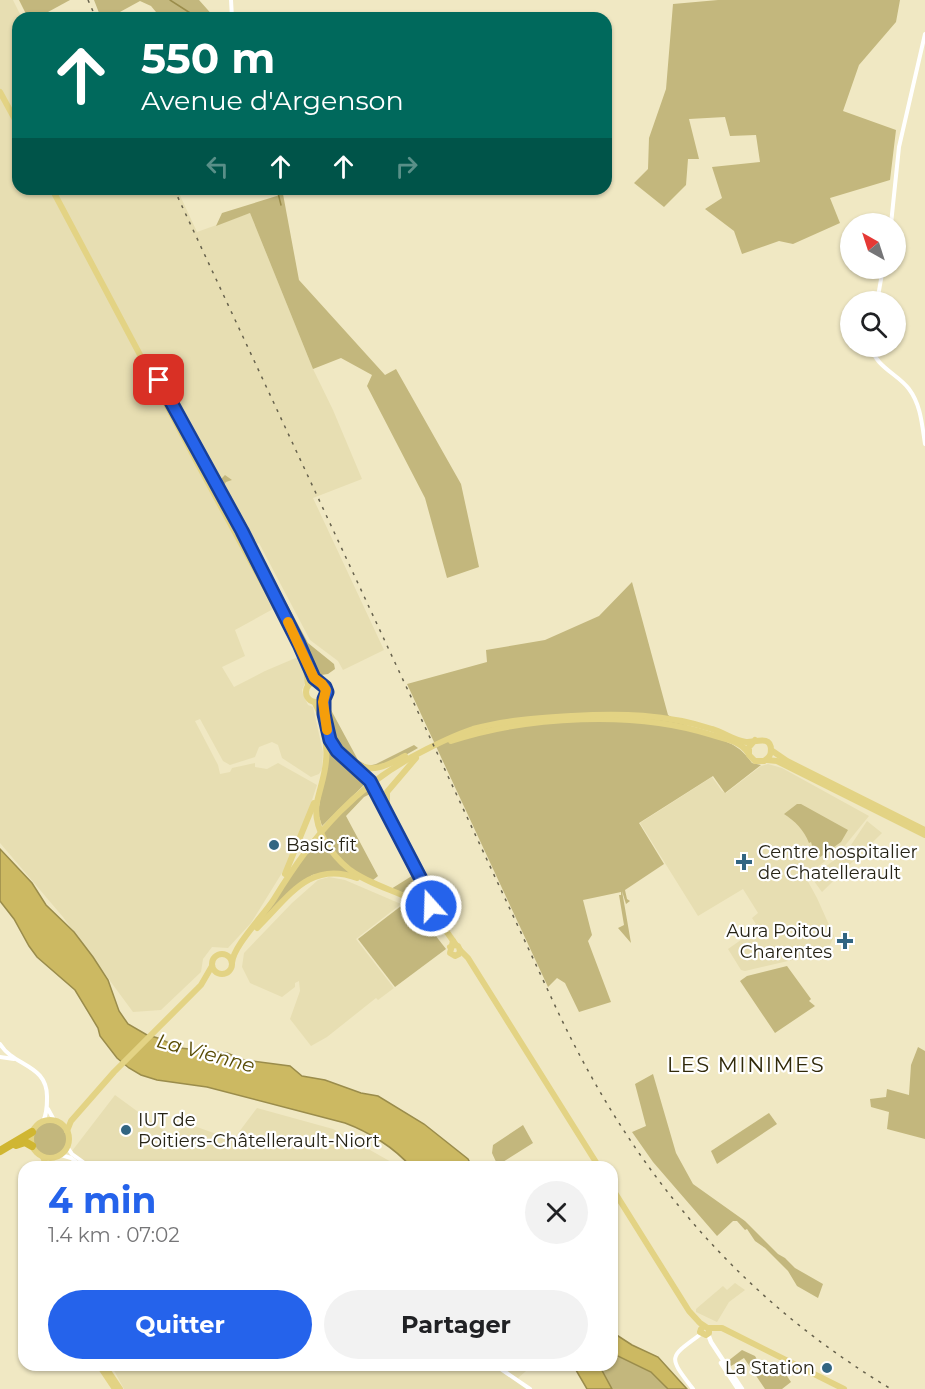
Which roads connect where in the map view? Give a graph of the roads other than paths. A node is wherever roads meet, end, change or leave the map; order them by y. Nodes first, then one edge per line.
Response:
1 (925, 34) edge
2 (0, 87) edge
3 (0, 92) edge
4 (12, 109) edge
5 (12, 114) edge
6 (57, 195) edge
7 (57, 195) edge
8 (892, 213) edge
9 (876, 357) edge
10 (925, 444) edge
11 (199, 466) junction
12 (213, 476) junction
13 (207, 481) junction
14 (221, 492) junction
15 (317, 682) junction
16 (308, 685) junction
17 (324, 699) junction
18 (315, 703) junction
19 (756, 740) junction
20 (434, 745) junction
21 (771, 750) junction
22 (748, 753) junction
23 (345, 758) junction
24 (765, 760) junction
25 (324, 774) junction
26 (392, 824) junction
27 (925, 830) edge
28 (925, 835) edge
29 (371, 883) junction
30 (426, 894) junction
31 (273, 899) junction
32 (417, 902) junction
33 (430, 902) junction
34 (423, 907) junction
35 (435, 915) junction
36 (248, 935) junction
37 (237, 948) junction
38 (225, 954) junction
39 (232, 963) junction
40 (212, 966) junction
41 (220, 974) junction
42 (201, 985) junction
43 (0, 1044) edge
44 (3, 1049) junction
45 (0, 1057) edge
46 (18, 1060) junction
47 (100, 1087) junction
48 (47, 1099) junction
49 (43, 1121) junction
50 (57, 1122) junction
51 (67, 1131) junction
52 (32, 1132) junction
53 (32, 1146) junction
54 (67, 1147) junction
55 (0, 1151) edge
56 (58, 1156) junction
57 (43, 1157) junction
58 (45, 1161) edge
59 (54, 1161) edge
60 (74, 1161) edge
61 (81, 1161) edge
62 (593, 1161) edge
63 (618, 1198) edge
64 (618, 1204) edge
65 (706, 1331) junction
66 (104, 1371) edge
67 (108, 1371) edge
68 (504, 1371) edge
69 (115, 1386) edge
70 (120, 1389) edge
71 (530, 1389) edge
72 (693, 1389) edge
73 (740, 1389) edge
74 (844, 1389) edge

1 - 8 street
2 - 4 main road
3 - 5 main road
6 - 11 main road
7 - 12 main road
9 - 10 street
11 - 12 main road
11 - 13 main road
12 - 14 main road
13 - 14 main road
13 - 16 main road
14 - 15 main road
15 - 16 main road
15 - 17 main road
16 - 18 main road
17 - 18 main road
17 - 23 main road
18 - 25 main road
19 - 20 main road
19 - 21 main road
19 - 22 main road
20 - 22 main road
20 - 23 main road
20 - 26 main road
20 - 31 main road
21 - 24 main road
21 - 27 main road
22 - 24 main road
23 - 26 main road
24 - 28 main road
25 - 29 main road
25 - 31 main road
26 - 30 main road
29 - 32 main road
29 - 36 main road
30 - 32 main road
30 - 33 main road
31 - 36 main road
32 - 34 main road
33 - 34 main road
33 - 35 main road
34 - 35 main road
35 - 62 main road
36 - 37 main road
37 - 38 main road
37 - 39 main road
38 - 39 main road
38 - 40 main road
39 - 41 main road
40 - 41 main road
40 - 42 main road
41 - 42 main road
42 - 47 main road
43 - 44 street
44 - 45 street
44 - 46 street
45 - 46 street
46 - 48 street
47 - 50 main road
47 - 51 main road
48 - 49 street
48 - 50 street
49 - 50 main road
49 - 52 main road
50 - 51 main road
51 - 54 main road
52 - 53 main road
52 - 55 highway
53 - 55 highway
53 - 57 main road
54 - 56 main road
54 - 61 street
56 - 57 main road
56 - 59 main road
56 - 60 street
57 - 58 main road
63 - 65 main road
64 - 65 main road
65 - 72 street
65 - 73 main road
65 - 74 main road
66 - 69 main road
67 - 69 main road
68 - 71 street
69 - 70 main road

